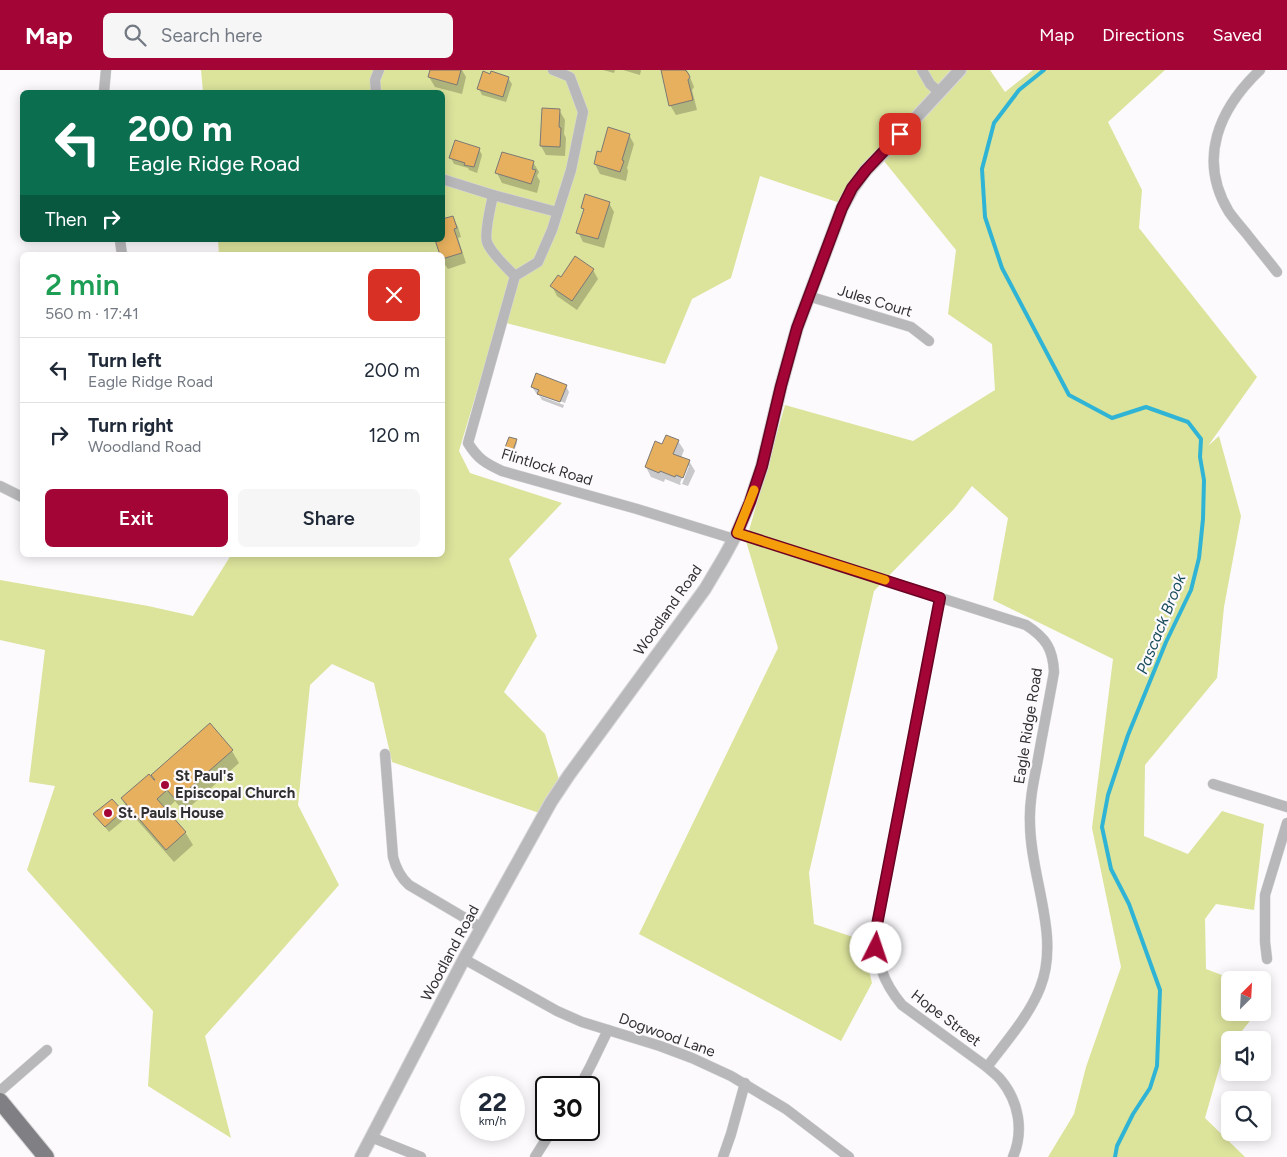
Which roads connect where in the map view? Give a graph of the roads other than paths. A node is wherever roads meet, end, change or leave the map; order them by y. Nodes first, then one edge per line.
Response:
1 (106, 70) edge
2 (379, 70) edge
3 (553, 70) edge
4 (922, 70) edge
5 (960, 70) edge
6 (1260, 70) edge
7 (104, 90) edge
8 (376, 90) edge
9 (939, 92) junction
10 (445, 180) edge
11 (493, 195) junction
12 (557, 212) junction
13 (1277, 272) dead end
14 (515, 276) junction
15 (808, 296) junction
16 (929, 341) dead end
17 (0, 486) edge
18 (20, 496) edge
19 (735, 536) junction
20 (940, 598) junction
21 (385, 754) dead end
22 (1213, 784) dead end
23 (1287, 807) edge
24 (1287, 823) edge
25 (482, 928) junction
26 (464, 959) junction
27 (1267, 959) dead end
28 (608, 1030) junction
29 (47, 1050) dead end
30 (987, 1067) junction
31 (586, 1076) edge
32 (745, 1083) junction
33 (0, 1091) edge
34 (0, 1101) edge
35 (371, 1137) junction
36 (545, 1141) edge
37 (46, 1157) edge
38 (361, 1157) edge
39 (421, 1157) edge
40 (535, 1157) edge
41 (723, 1157) edge
42 (849, 1157) edge
43 (1013, 1157) edge

1 - 7 street
2 - 8 street
3 - 12 street
4 - 9 street
5 - 9 street, Woodland Road
6 - 13 street
9 - 15 street, Woodland Road
10 - 11 street
11 - 12 street
11 - 14 street
12 - 14 street
14 - 19 street, Flintlock Road
15 - 16 street, Jules Court
15 - 19 street, Woodland Road
17 - 18 street
19 - 20 street, Eagle Ridge Road
19 - 25 street, Woodland Road
20 - 30 street, Hope Street
20 - 30 street, Eagle Ridge Road
21 - 25 street
22 - 23 street
24 - 27 street
25 - 26 street, Woodland Road
26 - 28 street, Dogwood Lane
26 - 35 street, Woodland Road
28 - 31 street
28 - 32 street, Dogwood Lane
29 - 33 street
30 - 43 street, Hope Street
32 - 41 street
32 - 42 street, Dogwood Lane
34 - 37 main road
35 - 38 street, Woodland Road
35 - 39 street
36 - 40 street

